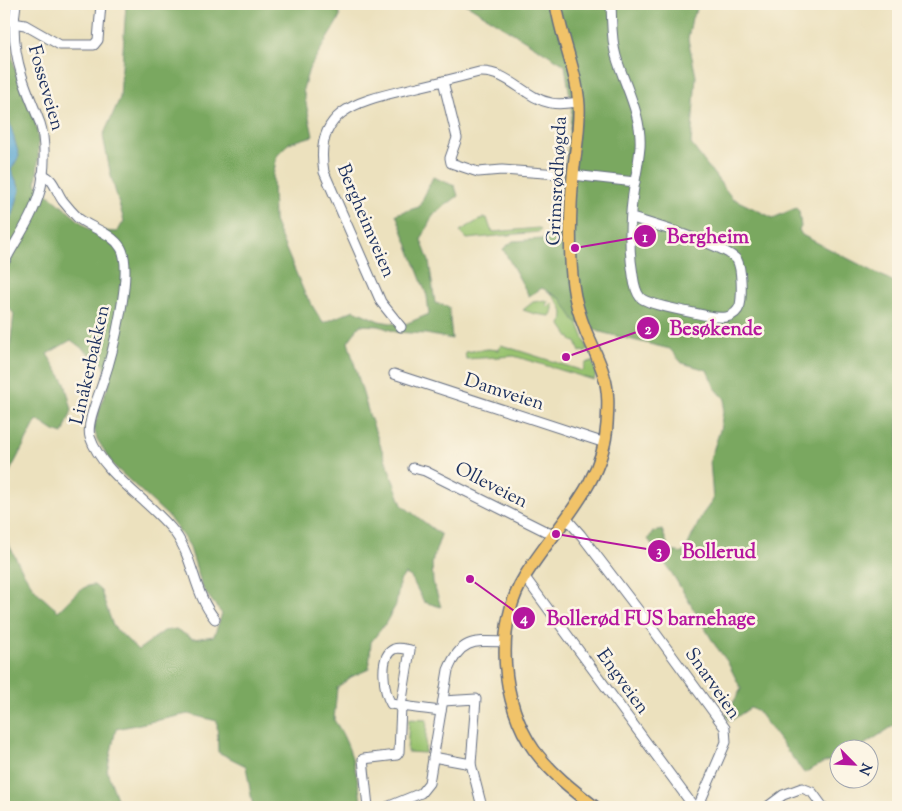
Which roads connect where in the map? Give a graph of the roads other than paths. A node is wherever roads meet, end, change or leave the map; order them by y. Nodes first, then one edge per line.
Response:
1 (16, 4) edge
2 (101, 4) edge
3 (556, 4) edge
4 (611, 4) edge
5 (13, 23) junction
6 (443, 81) junction
7 (578, 102) junction
8 (559, 174) dead end
9 (42, 175) junction
10 (573, 175) junction
11 (635, 182) junction
12 (632, 218) junction
13 (4, 263) edge
14 (401, 327) dead end
15 (394, 374) dead end
16 (604, 443) junction
17 (413, 468) dead end
18 (566, 518) junction
19 (553, 535) junction
20 (524, 576) junction
21 (215, 619) dead end
22 (506, 642) junction
23 (443, 701) junction
24 (401, 706) junction
25 (441, 711) junction
26 (434, 757) junction
27 (471, 764) junction
28 (368, 807) edge
29 (387, 807) edge
30 (482, 807) edge
31 (595, 807) edge
32 (694, 807) edge
33 (698, 807) edge
34 (767, 807) edge
35 (824, 807) edge

1 - 5 street, Fosseveien
2 - 5 street
3 - 7 main road, Grimsrødhøgda
4 - 11 street
5 - 9 street, Fosseveien
6 - 7 street, Bergheimveien
6 - 8 street
6 - 14 street, Bergheimveien
7 - 10 main road, Grimsrødhøgda
9 - 13 street, Fosseveien
9 - 21 street, Linåkerbakken
10 - 11 street
10 - 16 main road, Grimsrødhøgda
11 - 12 street
12 - 12 street
15 - 16 street, Damveien
16 - 18 main road, Grimsrødhøgda
17 - 19 street, Olleveien
18 - 19 main road, Grimsrødhøgda
18 - 33 street, Snarveien
19 - 20 main road, Grimsrødhøgda
20 - 22 main road, Grimsrødhøgda
20 - 32 street, Engveien
22 - 23 street
22 - 31 main road, Grimsrødhøgda
23 - 25 street
23 - 27 street
24 - 24 street
24 - 25 street
24 - 28 street
25 - 26 street
26 - 27 street
26 - 29 street
27 - 30 street
34 - 35 street

